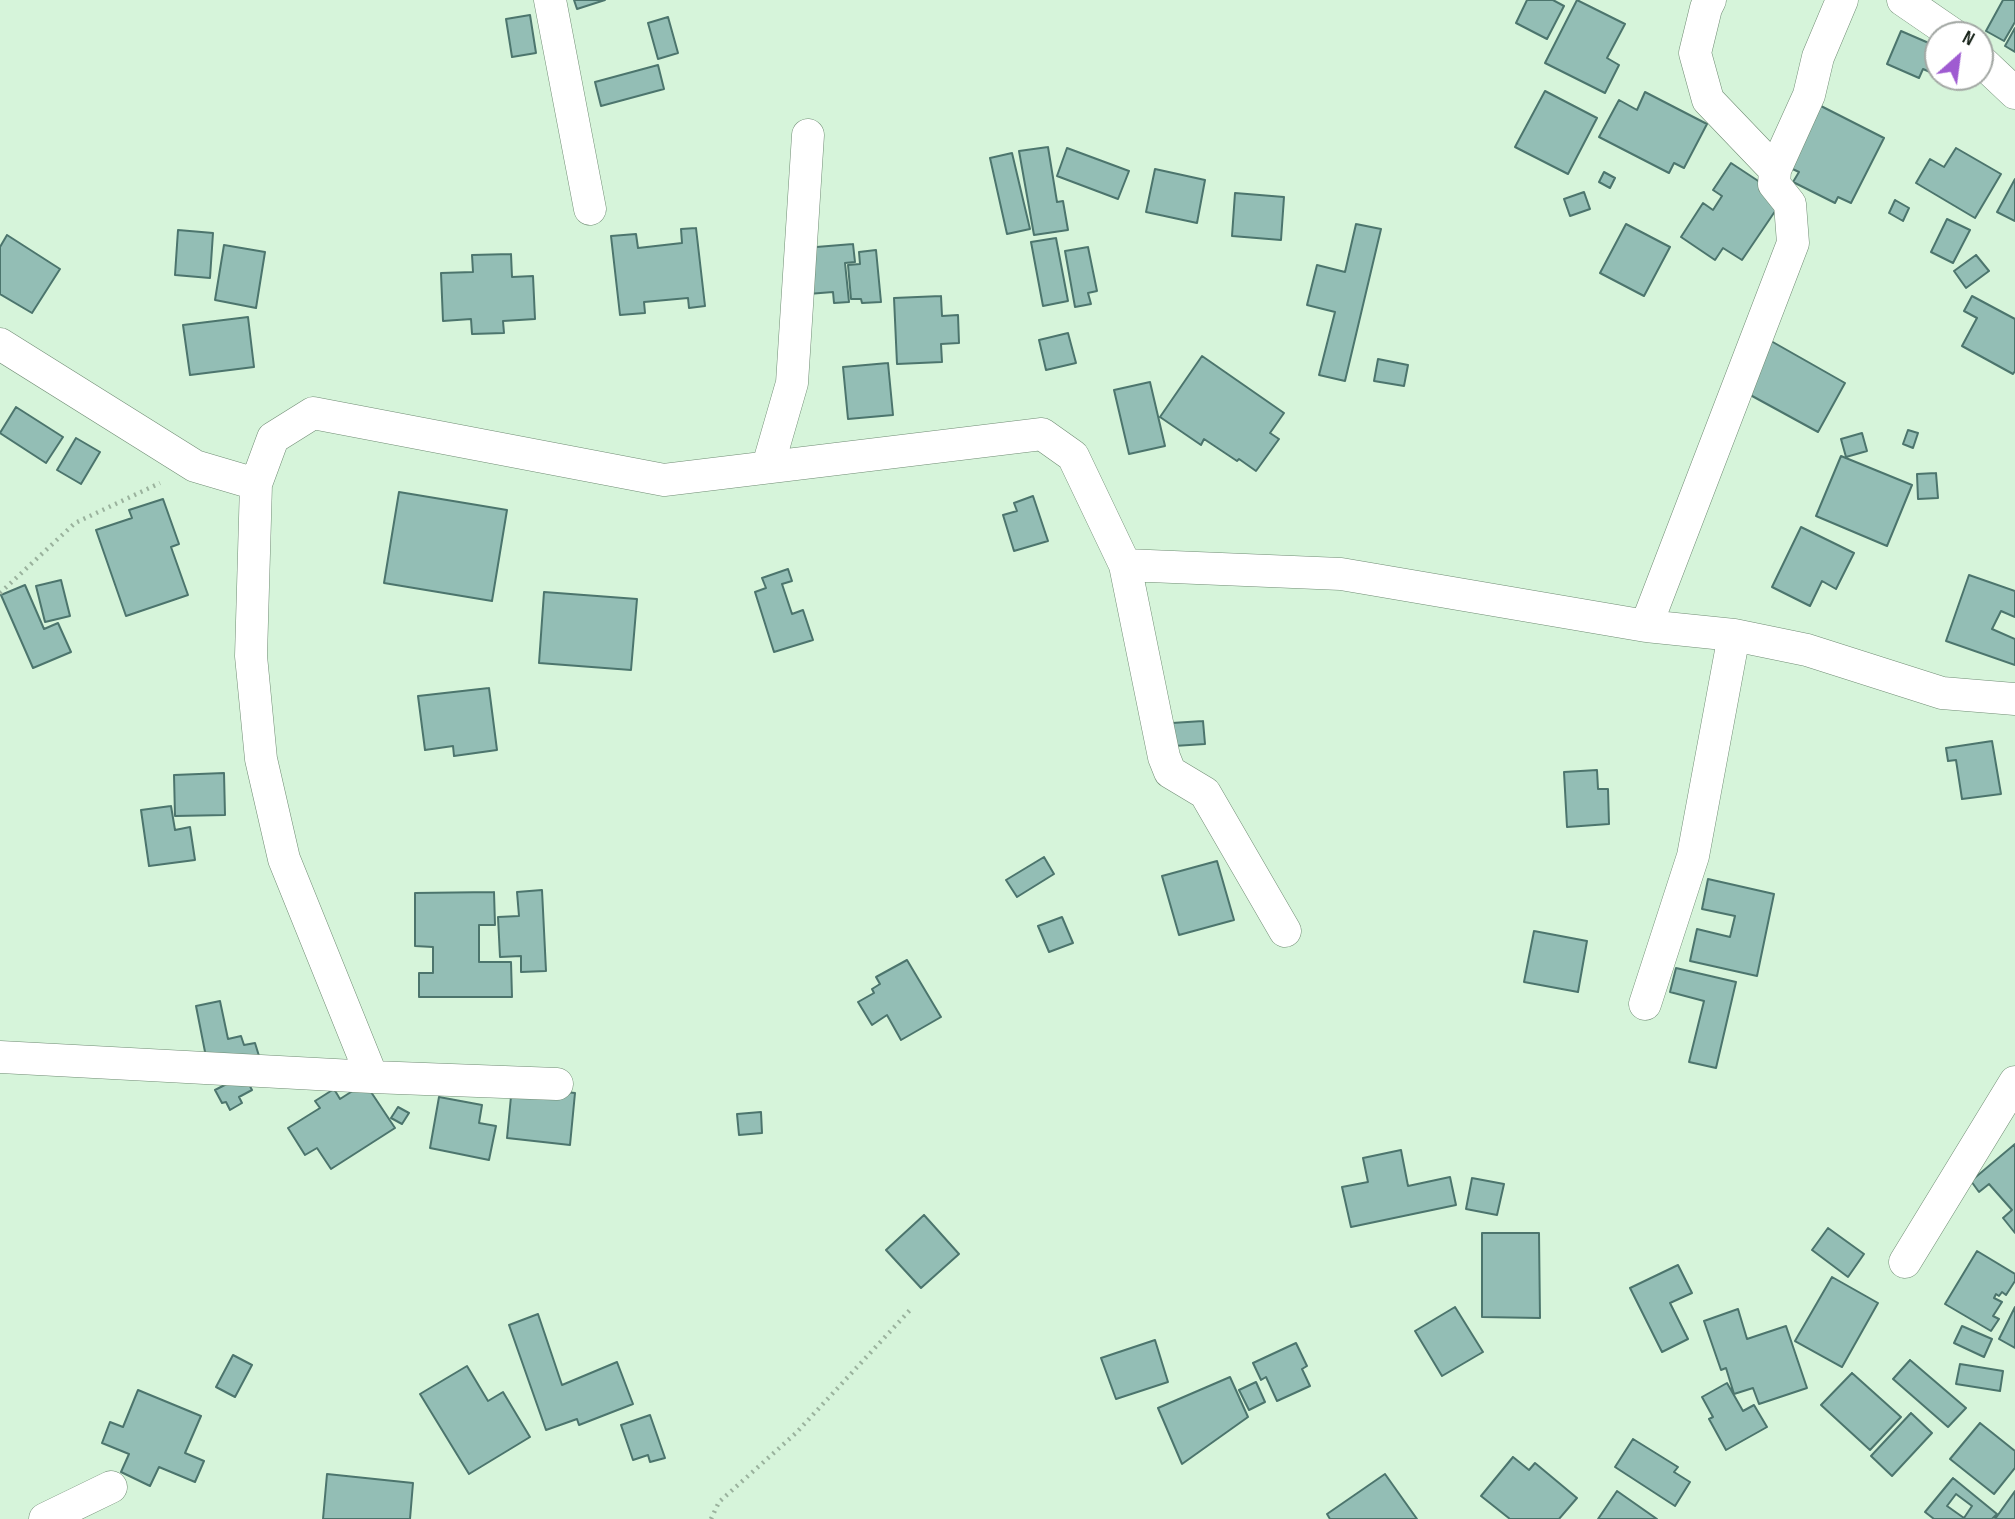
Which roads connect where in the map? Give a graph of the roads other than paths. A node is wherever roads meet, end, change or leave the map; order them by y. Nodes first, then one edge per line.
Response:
1 (550, 0) edge
2 (1710, 0) edge
3 (1842, 0) edge
4 (1903, 0) edge
5 (1934, 21) edge
6 (1994, 73) edge
7 (2015, 93) edge
8 (808, 135) dead end
9 (1775, 170) junction
10 (590, 209) dead end
11 (0, 344) edge
12 (768, 466) junction
13 (256, 484) junction
14 (1125, 565) junction
15 (1646, 626) junction
16 (1734, 635) junction
17 (2015, 699) edge
18 (1285, 931) dead end
19 (1645, 1004) dead end
20 (0, 1057) edge
21 (372, 1077) junction
22 (2015, 1082) edge
23 (557, 1084) dead end
24 (1905, 1262) dead end
25 (111, 1487) dead end
26 (45, 1519) edge

1 - 10 street
2 - 9 street
3 - 9 street
4 - 5 street
6 - 7 street
8 - 12 street
9 - 15 street
11 - 13 street
12 - 13 street
12 - 14 street
13 - 21 street
14 - 15 street
14 - 18 street
15 - 16 street
16 - 17 street
16 - 19 street
20 - 21 street
21 - 23 street
22 - 24 street
25 - 26 street

